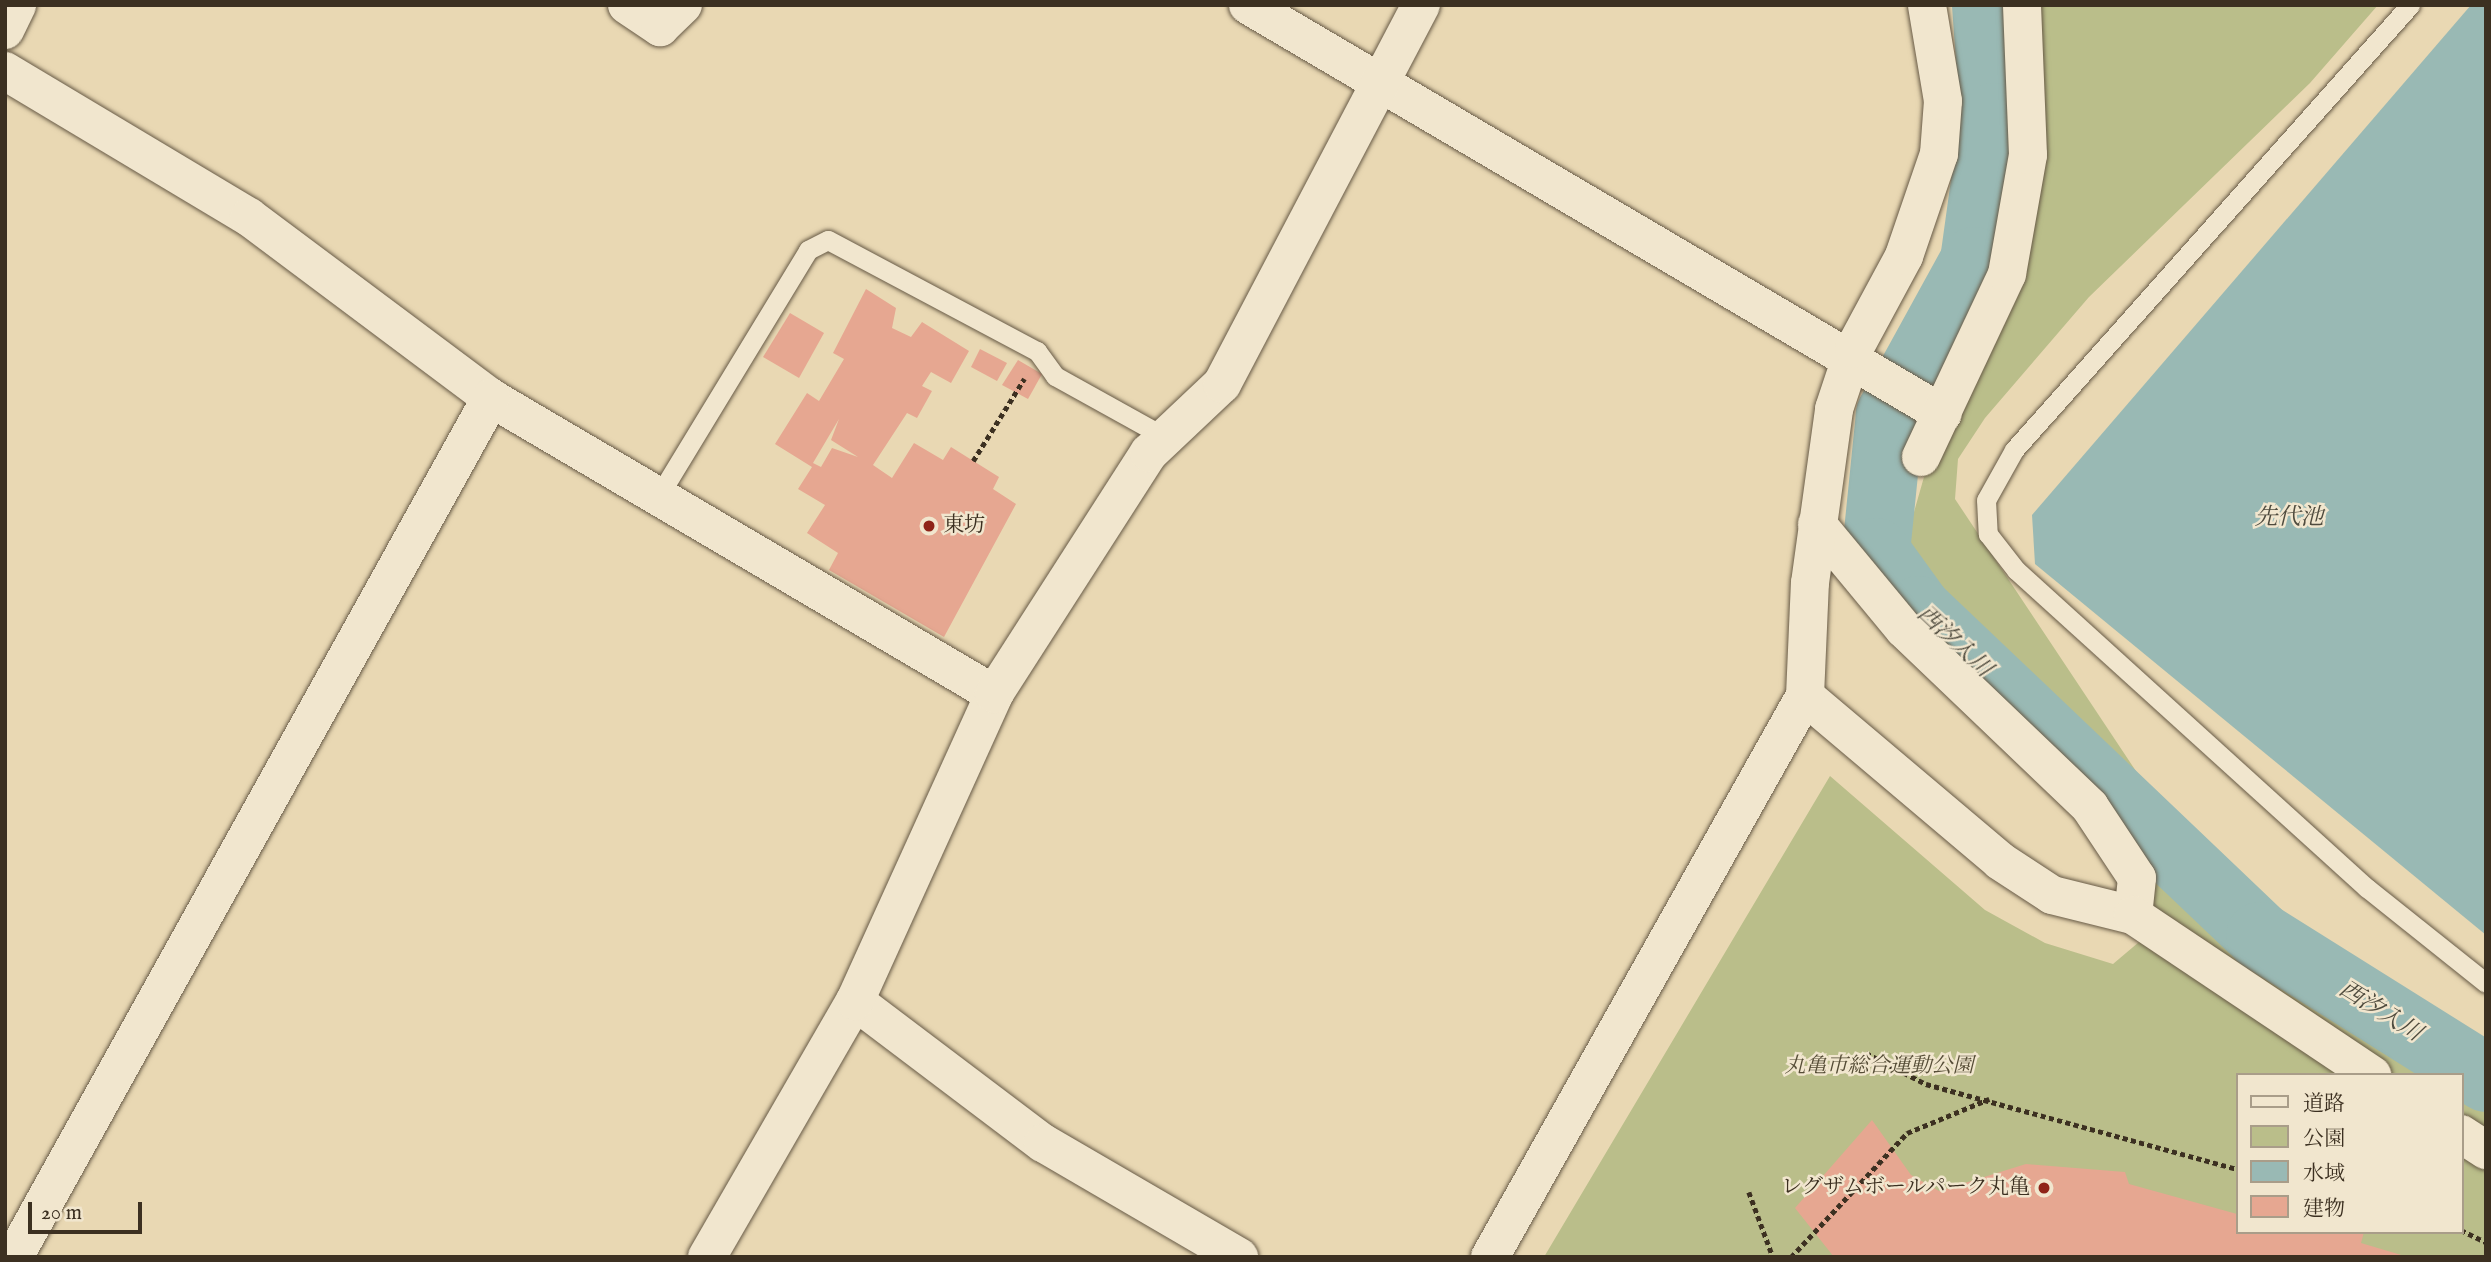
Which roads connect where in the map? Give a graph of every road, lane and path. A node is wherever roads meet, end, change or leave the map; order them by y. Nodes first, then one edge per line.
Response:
1 (627, 5) edge
2 (683, 5) edge
3 (1248, 5) edge
4 (1421, 5) edge
5 (1927, 5) edge
6 (2022, 5) edge
7 (2410, 5) edge
8 (5, 71) edge
9 (1380, 82) junction
10 (1039, 354) junction
11 (1864, 365) junction
12 (491, 398) junction
13 (1943, 414) junction
14 (1165, 437) junction
15 (1921, 457) dead end
16 (973, 461) dead end
17 (658, 497) junction
18 (1817, 524) junction
19 (994, 694) junction
20 (1805, 696) junction
21 (2133, 915) junction
22 (2486, 983) edge
23 (855, 1001) junction
24 (1866, 1053) dead end
25 (2369, 1073) edge
26 (1990, 1099) junction
27 (2463, 1135) edge
28 (2486, 1150) edge
29 (2236, 1170) edge
30 (1749, 1192) dead end
31 (2463, 1231) edge
32 (2486, 1242) edge
33 (14, 1257) edge
34 (707, 1257) edge
35 (1239, 1257) edge
36 (1490, 1257) edge
37 (1773, 1257) edge
38 (1791, 1257) edge

1 - 2 street
3 - 9 street
4 - 9 street
5 - 11 street
6 - 13 street
7 - 22 lane
8 - 12 street
9 - 11 street
9 - 14 street
10 - 14 lane
10 - 16 path
10 - 17 lane
11 - 13 street
11 - 18 street
12 - 17 street
12 - 33 street
13 - 15 street
14 - 19 street
17 - 19 street
18 - 20 street
18 - 21 street
19 - 23 street
20 - 21 street
20 - 36 street
21 - 25 street
23 - 34 street
23 - 35 street
24 - 26 path
26 - 29 path
26 - 38 path
27 - 28 street
30 - 37 path
31 - 32 path

